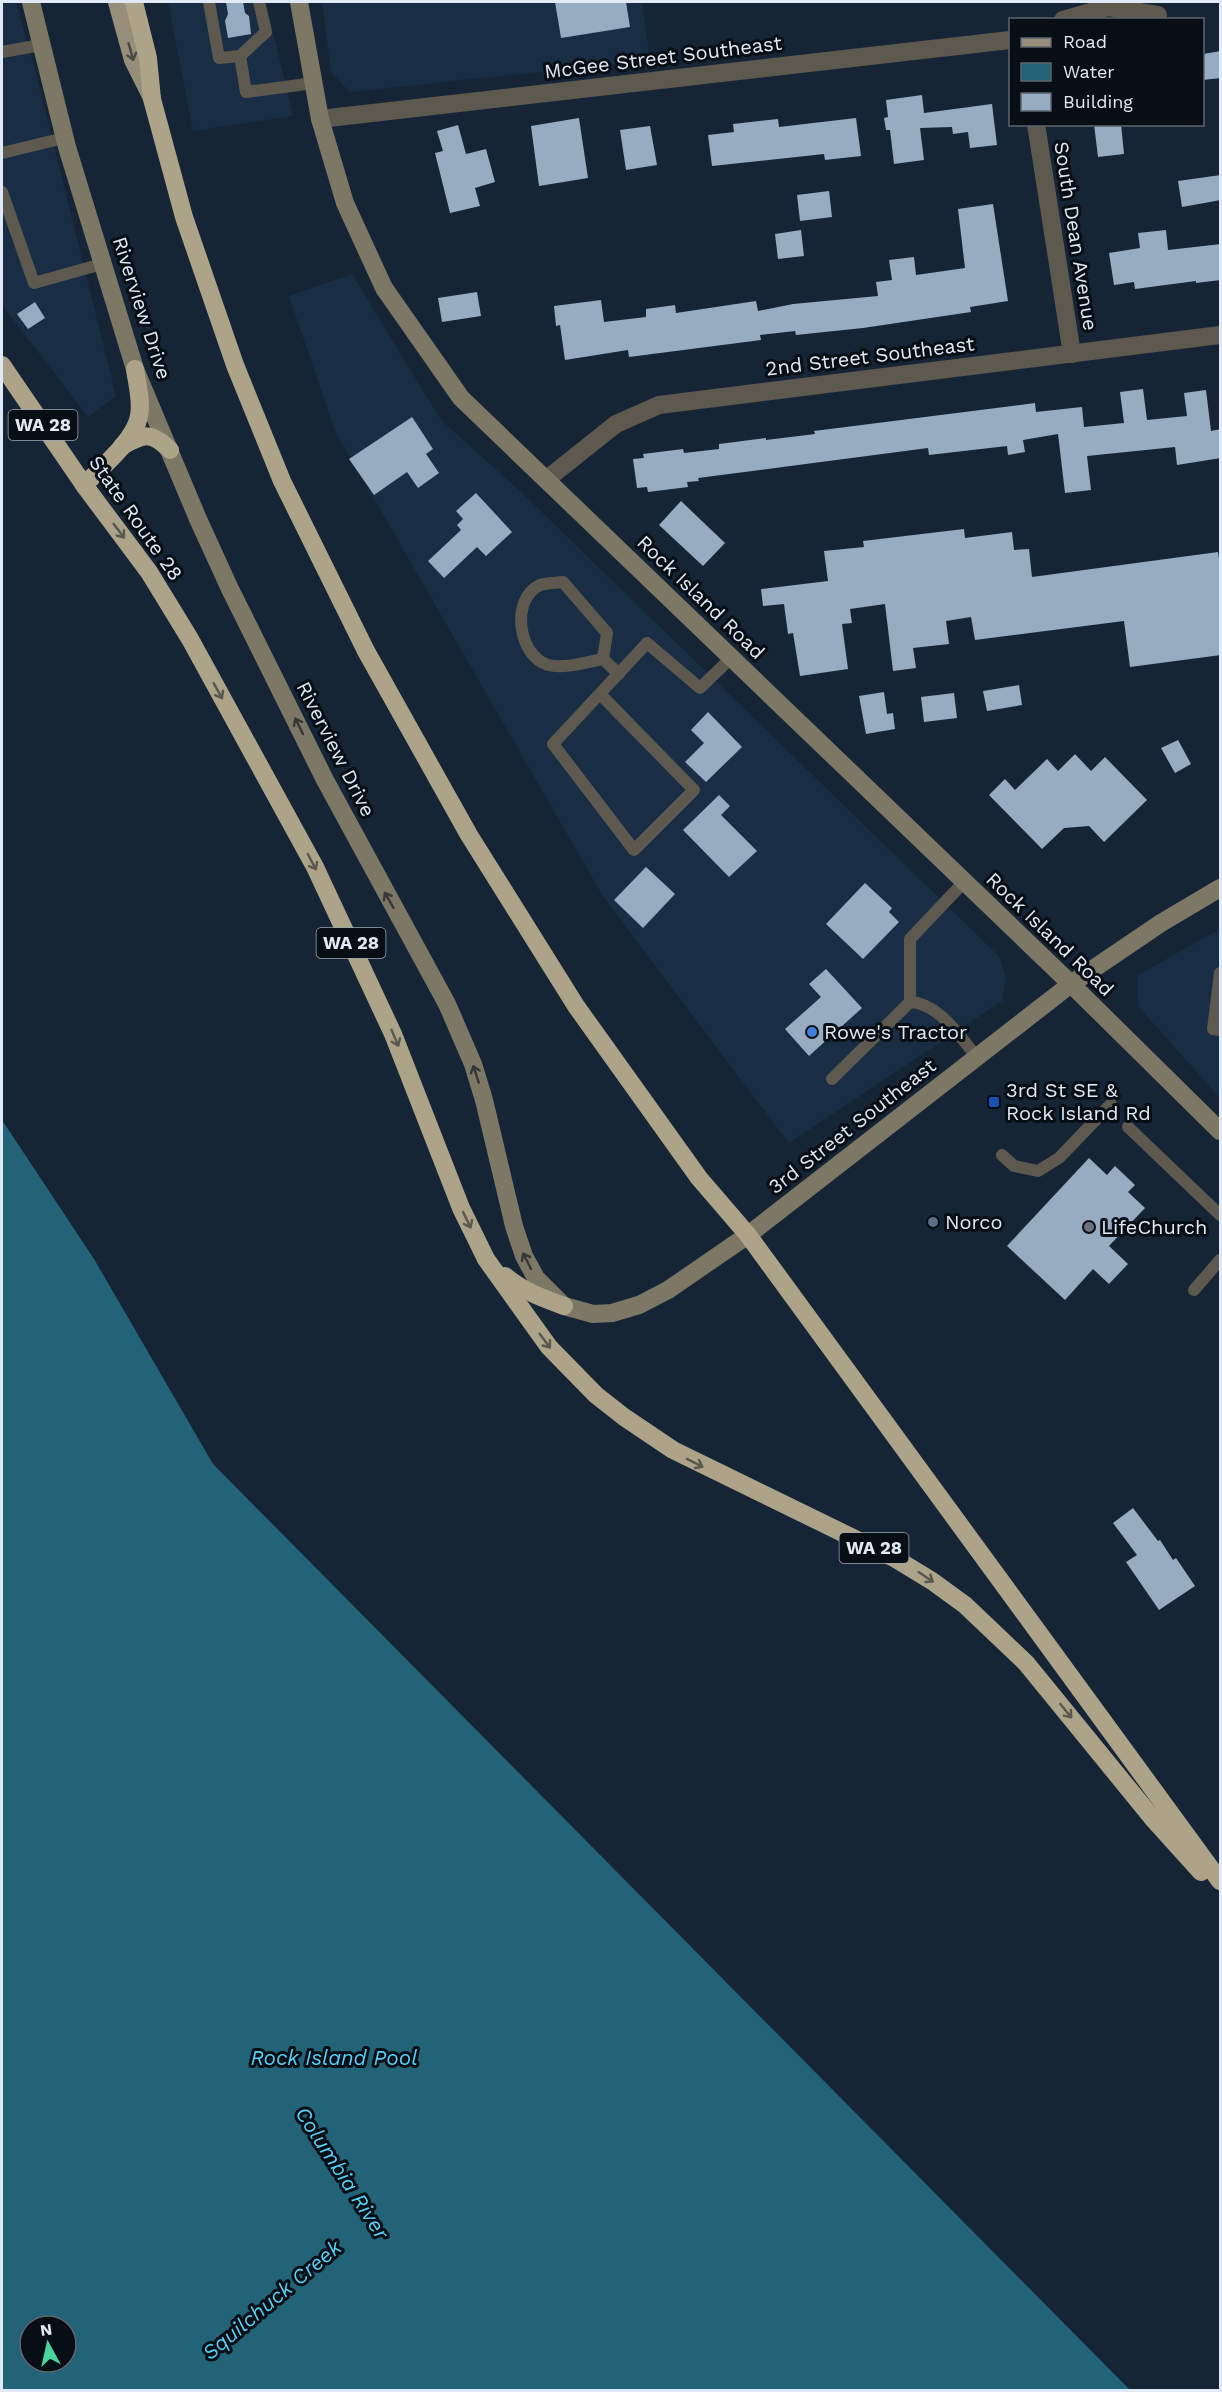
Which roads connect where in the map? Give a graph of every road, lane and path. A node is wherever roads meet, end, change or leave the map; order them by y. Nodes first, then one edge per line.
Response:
1 (31, 2) edge
2 (117, 2) edge
3 (135, 2) edge
4 (209, 2) edge
5 (260, 2) edge
6 (298, 2) edge
7 (1158, 15) dead end
8 (1070, 18) edge
9 (1009, 40) edge
10 (41, 45) junction
11 (2, 52) edge
12 (240, 56) junction
13 (314, 83) junction
14 (152, 99) junction
15 (320, 119) junction
16 (1036, 126) edge
17 (64, 138) junction
18 (2, 153) edge
19 (2, 192) edge
20 (102, 264) junction
21 (1221, 335) edge
22 (1072, 354) junction
23 (2, 365) edge
24 (135, 369) junction
25 (121, 446) junction
26 (170, 450) junction
27 (547, 479) junction
28 (84, 485) junction
29 (603, 658) junction
30 (731, 658) junction
31 (619, 674) junction
32 (600, 694) junction
33 (964, 882) junction
34 (1219, 892) edge
35 (1221, 973) edge
36 (1071, 984) junction
37 (910, 1002) junction
38 (1221, 1030) edge
39 (977, 1057) junction
40 (832, 1079) dead end
41 (1111, 1104) dead end
42 (1128, 1127) dead end
43 (1221, 1131) edge
44 (1002, 1155) dead end
45 (1221, 1215) edge
46 (747, 1235) junction
47 (486, 1259) junction
48 (1221, 1260) edge
49 (1194, 1290) dead end
50 (564, 1306) junction
51 (1221, 1881) edge
52 (1221, 1893) edge

1 - 10 main road, Riverview Drive
2 -> 14 main road
3 - 14 highway
4 - 12 lane
5 - 12 lane
6 - 13 main road, Rock Island Road
7 - 8 street
9 - 15 street, McGee Street Southeast
10 - 11 lane
10 - 17 main road, Riverview Drive
12 - 13 lane
13 - 15 main road, Rock Island Road
14 - 46 highway
15 - 27 main road, Rock Island Road
16 - 22 street, South Dean Avenue
17 - 18 lane
17 - 20 main road, Riverview Drive
19 - 20 lane
20 - 24 main road, Riverview Drive
21 - 22 street, 2nd Street Southeast
22 - 27 street, 2nd Street Southeast
23 - 28 highway, State Route 28 / WA 28
24 - 25 highway
24 - 26 main road, Riverview Drive
25 - 26 highway
25 - 28 highway
50 -> 26 main road, Riverview Drive
27 - 30 main road, Rock Island Road
28 -> 47 highway, State Route 28 / WA 28
29 - 29 lane
29 - 31 lane
30 - 31 lane
30 - 33 main road, Rock Island Road
31 - 32 lane
32 - 32 lane
33 - 36 main road, Rock Island Road
33 - 37 lane
34 - 36 main road, 3rd Street Southeast
35 - 38 lane
36 - 39 main road, 3rd Street Southeast
36 - 43 main road, Rock Island Road
37 - 39 lane
37 - 40 lane
39 - 46 main road, 3rd Street Southeast
41 - 44 lane
42 - 45 lane
46 - 50 main road
46 - 51 highway
47 - 50 highway
47 -> 52 highway, WA 28
48 - 49 lane

